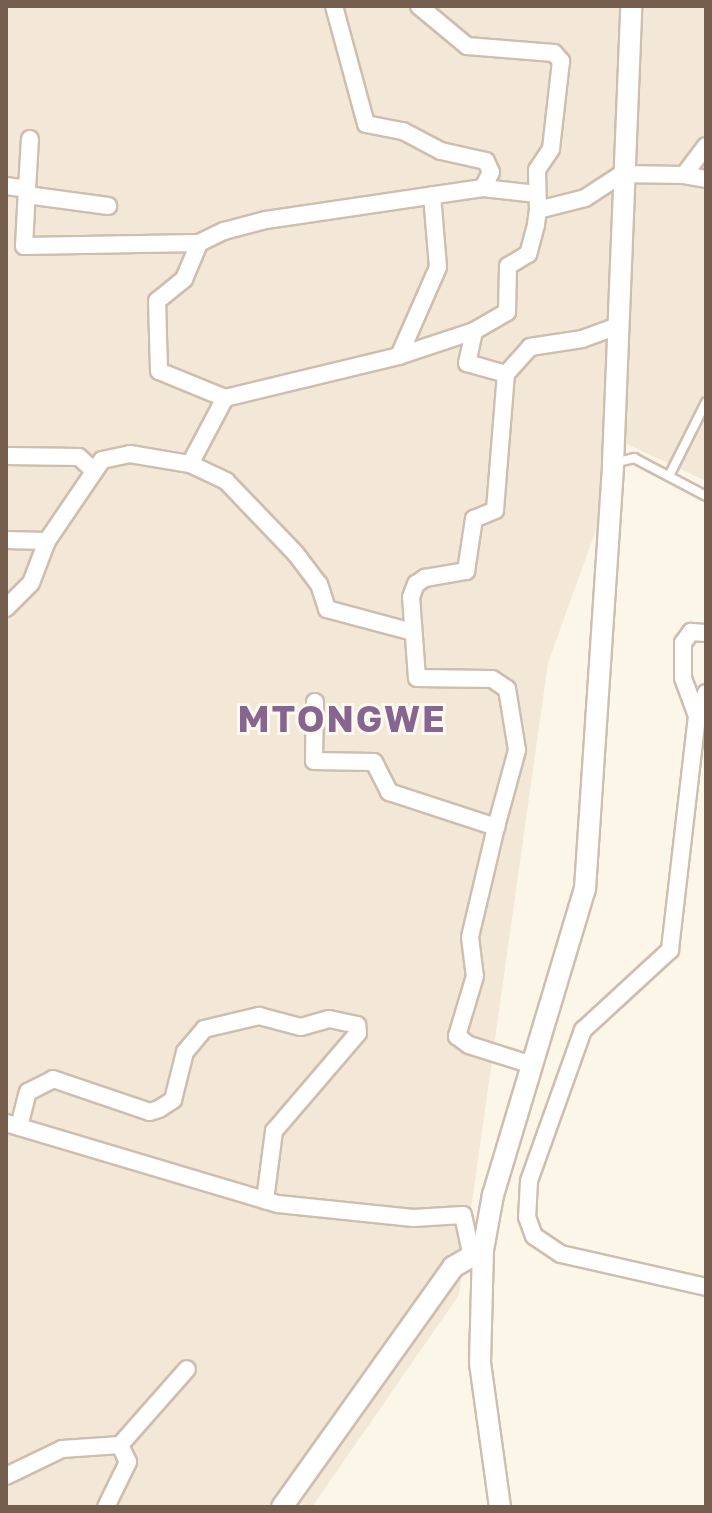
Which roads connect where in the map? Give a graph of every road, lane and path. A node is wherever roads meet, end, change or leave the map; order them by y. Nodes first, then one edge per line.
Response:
1 (334, 6) edge
2 (419, 6) edge
3 (631, 6) edge
4 (30, 139) dead end
5 (706, 146) edge
6 (622, 174) junction
7 (684, 175) junction
8 (706, 179) edge
9 (6, 186) edge
10 (483, 188) junction
11 (27, 192) junction
12 (432, 195) junction
13 (537, 202) junction
14 (108, 206) dead end
15 (199, 243) junction
16 (618, 326) junction
17 (474, 331) junction
18 (399, 356) junction
19 (506, 374) junction
20 (225, 398) junction
21 (706, 402) edge
22 (6, 456) edge
23 (613, 463) junction
24 (190, 464) junction
25 (94, 471) junction
26 (670, 474) junction
27 (706, 496) edge
28 (6, 540) edge
29 (47, 541) junction
30 (6, 608) edge
31 (413, 632) junction
32 (706, 633) edge
33 (706, 693) edge
34 (315, 702) dead end
35 (697, 716) junction
36 (496, 827) junction
37 (532, 1065) junction
38 (12, 1125) edge
39 (265, 1200) junction
40 (477, 1252) junction
41 (706, 1287) edge
42 (187, 1369) dead end
43 (120, 1445) junction
44 (6, 1476) edge
45 (106, 1507) edge
46 (282, 1507) edge
47 (500, 1507) edge

1 - 10 street
2 - 13 street
3 - 6 street
4 - 11 street
5 - 7 street
6 - 7 street
6 - 13 street
6 - 16 street
7 - 8 street
9 - 11 street
10 - 12 street
10 - 13 street
11 - 14 street
11 - 15 street
12 - 15 street
12 - 18 street
13 - 17 street
15 - 20 street
16 - 19 street
16 - 23 street
17 - 18 street
17 - 19 street
18 - 20 street
19 - 31 street
20 - 24 street
21 - 26 lane
22 - 25 street
23 - 26 lane
23 - 37 street
24 - 25 street
24 - 31 street
25 - 29 street
26 - 27 lane
28 - 29 street
29 - 30 street
31 - 36 street
32 - 35 street
33 - 35 street
34 - 36 street
35 - 41 street
36 - 37 street
37 - 40 street
38 - 39 street
38 - 39 street
39 - 40 street
40 - 46 street
40 - 47 street
42 - 43 street
43 - 44 street
43 - 45 street

